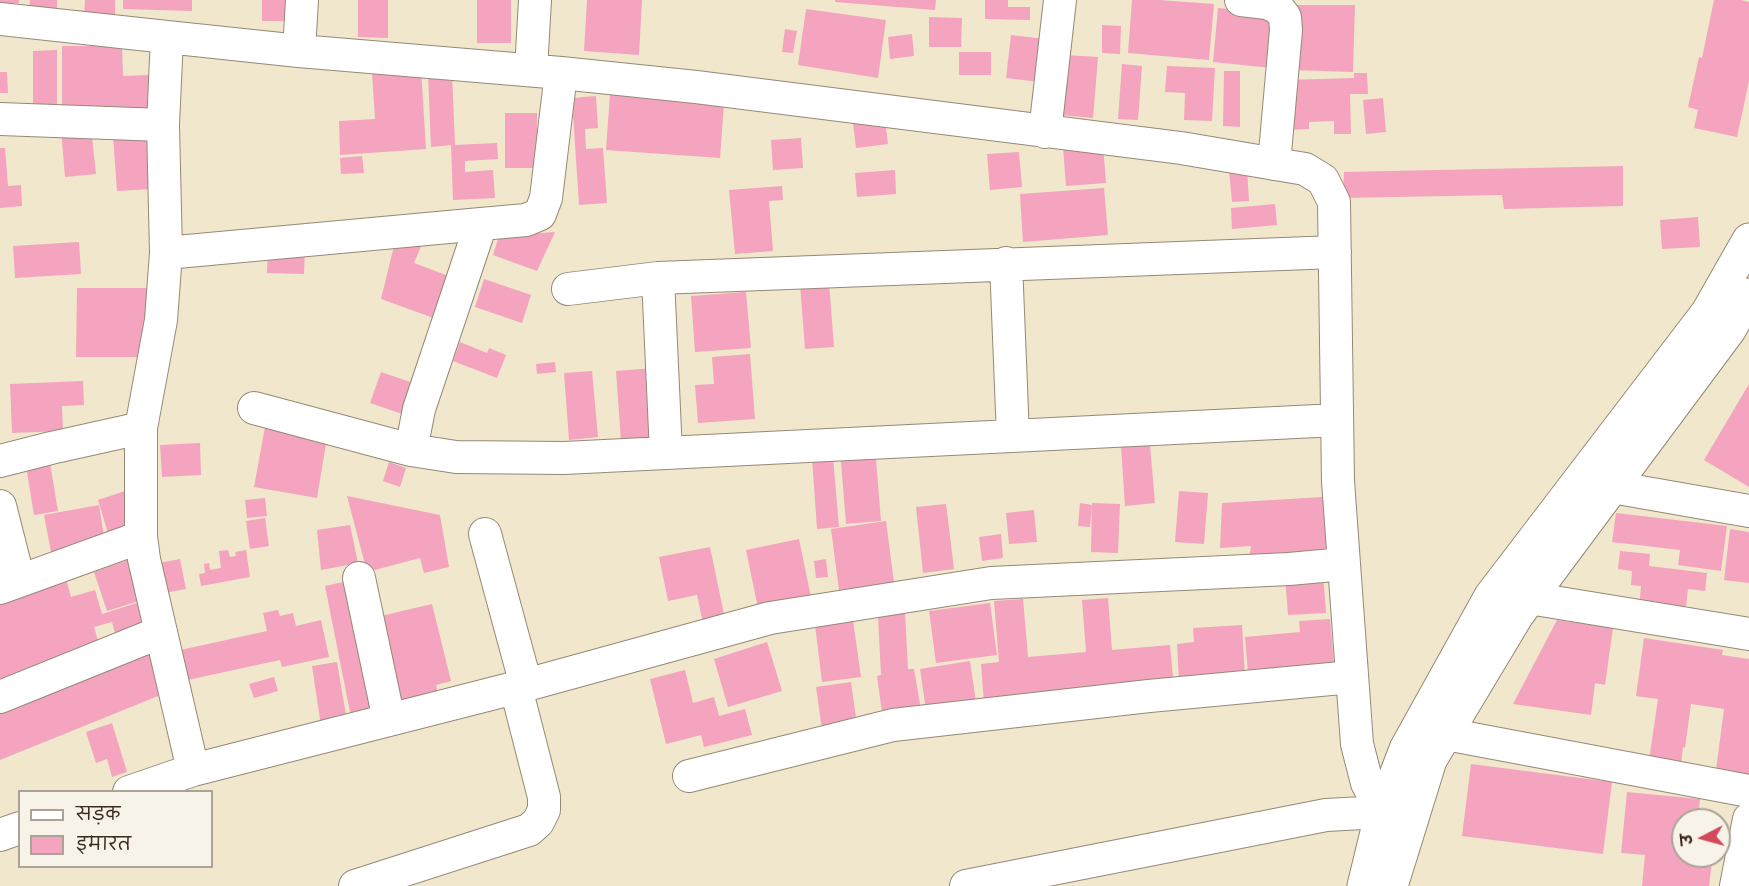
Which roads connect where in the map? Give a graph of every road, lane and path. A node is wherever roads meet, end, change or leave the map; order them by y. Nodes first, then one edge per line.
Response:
1 (302, 0) edge
2 (535, 0) edge
3 (1060, 0) edge
4 (1241, 0) edge
5 (0, 19) edge
6 (167, 37) junction
7 (298, 51) junction
8 (546, 72) junction
9 (0, 119) edge
10 (163, 125) junction
11 (1045, 132) junction
12 (1274, 164) junction
13 (481, 224) junction
14 (1749, 240) edge
15 (1335, 252) junction
16 (166, 253) junction
17 (1006, 263) junction
18 (658, 278) junction
19 (568, 289) dead end
20 (1749, 296) edge
21 (254, 408) dead end
22 (1337, 420) junction
23 (141, 428) junction
24 (1013, 436) junction
25 (411, 450) junction
26 (666, 453) junction
27 (0, 461) edge
28 (1612, 487) junction
29 (0, 506) edge
30 (1749, 511) edge
31 (485, 534) dead end
32 (141, 537) junction
33 (1344, 564) junction
34 (359, 578) dead end
35 (10, 584) edge
36 (1529, 598) junction
37 (161, 632) junction
38 (1749, 633) edge
39 (1352, 677) junction
40 (521, 686) junction
41 (0, 697) edge
42 (389, 720) junction
43 (1446, 734) junction
44 (193, 770) junction
45 (689, 776) dead end
46 (135, 790) edge
47 (1749, 791) edge
48 (1396, 817) junction
49 (1749, 819) edge
50 (18, 829) edge
51 (0, 835) edge
52 (355, 886) edge
53 (966, 886) edge
54 (1364, 886) edge
55 (1390, 886) edge
56 (1736, 886) edge

1 - 7 street
2 - 8 street
3 - 11 street
4 - 12 street
5 - 6 street
6 - 7 street
6 - 10 street
7 - 8 street
8 - 11 street
8 - 13 street
9 - 10 street
10 - 16 street
11 - 12 street
12 - 15 street
13 - 16 street
13 - 25 street
14 - 48 main road
15 - 17 street
15 - 22 street
16 - 23 street
17 - 18 street
17 - 24 street
18 - 19 street
18 - 26 street
20 - 28 main road
21 - 25 street
22 - 24 street
22 - 33 street
23 - 27 street
23 - 32 street
24 - 26 street
25 - 26 street
28 - 30 street
28 - 36 main road
29 - 35 street
31 - 40 street
32 - 35 street
32 - 37 street
33 - 39 street
33 - 40 street
34 - 42 street
36 - 38 street
36 - 43 main road
37 - 41 street
37 - 44 street
39 - 45 street
39 - 48 street
40 - 42 street
40 - 52 street
42 - 44 street
43 - 47 street
43 - 48 main road
44 - 46 street
48 - 53 street
48 - 54 main road
48 - 55 main road
49 - 56 street
50 - 51 street

